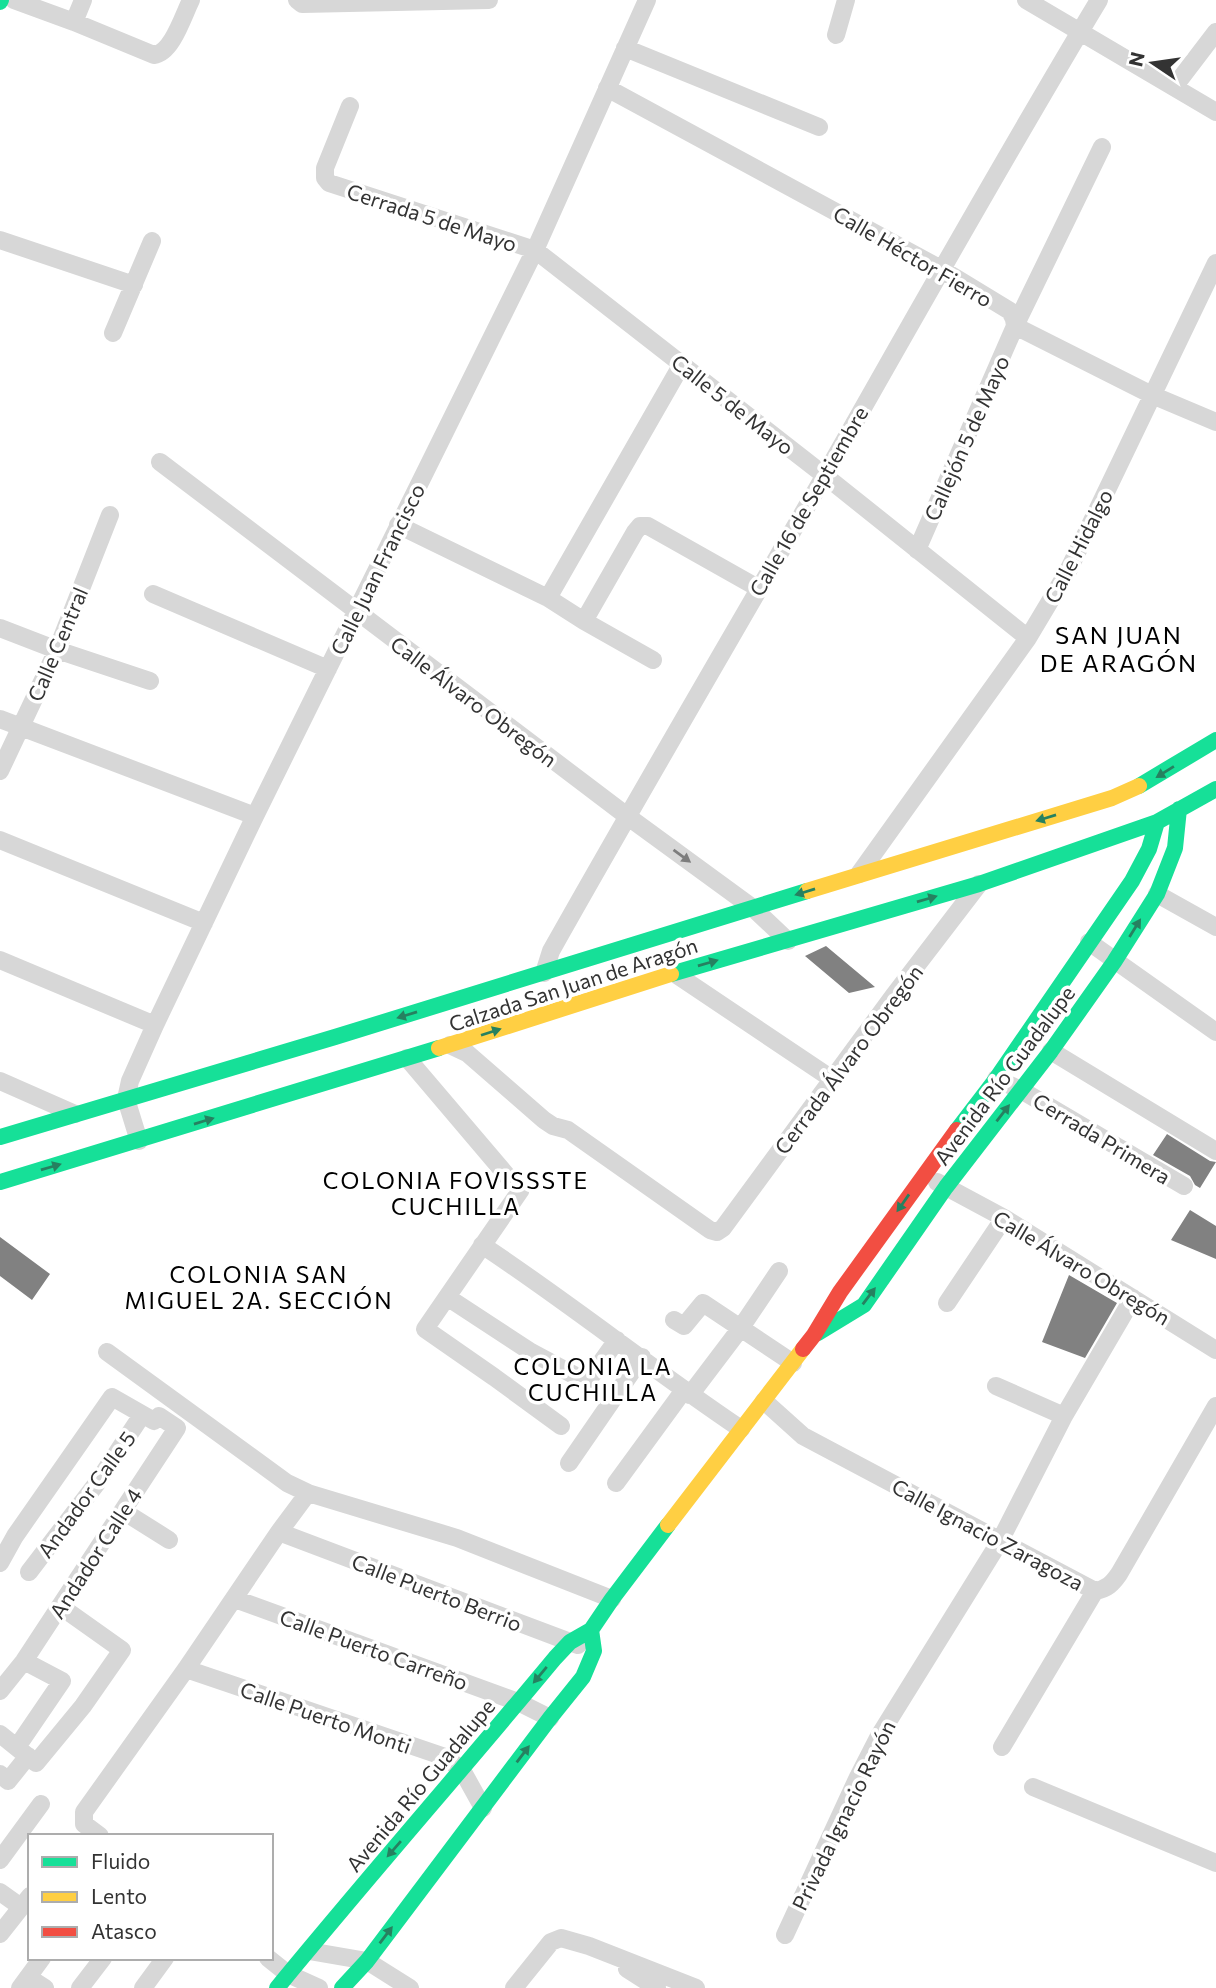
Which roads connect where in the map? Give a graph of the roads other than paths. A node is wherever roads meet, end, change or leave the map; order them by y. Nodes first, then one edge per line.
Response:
1 (14, 0) edge
2 (83, 0) edge
3 (191, 0) edge
4 (489, 0) edge
5 (647, 0) edge
6 (846, 0) edge
7 (1026, 0) edge
8 (1100, 0) edge
9 (298, 1) edge
10 (74, 22) junction
11 (1216, 32) edge
12 (1080, 33) junction
13 (836, 36) dead end
14 (625, 48) junction
15 (1174, 87) junction
16 (607, 88) junction
17 (350, 106) dead end
18 (1216, 112) edge
19 (819, 127) dead end
20 (1102, 147) dead end
21 (0, 240) edge
22 (152, 241) dead end
23 (535, 250) junction
24 (1216, 264) edge
25 (941, 269) junction
26 (134, 285) junction
27 (1016, 326) junction
28 (113, 333) dead end
29 (682, 364) junction
30 (1152, 394) junction
31 (1216, 422) edge
32 (160, 462) dead end
33 (824, 475) junction
34 (110, 515) dead end
35 (398, 525) junction
36 (917, 550) junction
37 (758, 589) junction
38 (153, 594) dead end
39 (548, 598) junction
40 (355, 611) junction
41 (584, 621) junction
42 (0, 628) edge
43 (1028, 638) junction
44 (57, 650) junction
45 (653, 660) dead end
46 (328, 669) junction
47 (150, 681) dead end
48 (0, 719) edge
49 (21, 728) junction
50 (1216, 740) edge
51 (0, 771) edge
52 (1216, 789) edge
53 (1179, 809) junction
54 (255, 816) junction
55 (627, 816) junction
56 (1157, 821) junction
57 (0, 840) edge
58 (857, 877) junction
59 (979, 884) junction
60 (1157, 894) junction
61 (753, 908) junction
62 (204, 923) junction
63 (1216, 927) edge
64 (788, 941) junction
65 (1089, 942) junction
66 (0, 960) edge
67 (1114, 962) junction
68 (544, 973) junction
69 (674, 973) junction
70 (155, 1025) junction
71 (1216, 1032) edge
72 (450, 1045) junction
73 (1051, 1051) junction
74 (407, 1058) junction
75 (832, 1079) junction
76 (996, 1079) junction
77 (0, 1081) edge
78 (1021, 1090) junction
79 (125, 1099) junction
80 (75, 1114) junction
81 (0, 1138) edge
82 (139, 1141) junction
83 (1216, 1151) edge
84 (923, 1175) junction
85 (0, 1182) edge
86 (1184, 1186) dead end
87 (946, 1187) junction
88 (1004, 1218) junction
89 (482, 1245) junction
90 (779, 1271) dead end
91 (447, 1297) junction
92 (1133, 1298) junction
93 (947, 1303) dead end
94 (674, 1320) dead end
95 (740, 1329) junction
96 (814, 1335) junction
97 (617, 1340) junction
98 (1216, 1350) edge
99 (107, 1352) dead end
100 (642, 1357) junction
101 (793, 1363) junction
102 (996, 1386) dead end
103 (687, 1393) junction
104 (764, 1401) junction
105 (1216, 1406) edge
106 (142, 1415) junction
107 (1064, 1416) junction
108 (561, 1426) dead end
109 (741, 1429) junction
110 (569, 1463) dead end
111 (616, 1483) dead end
112 (308, 1493) junction
113 (123, 1511) junction
114 (279, 1532) junction
115 (169, 1540) dead end
116 (1000, 1541) junction
117 (0, 1563) edge
118 (29, 1572) dead end
119 (1095, 1591) junction
120 (235, 1599) junction
121 (612, 1599) junction
122 (60, 1606) junction
123 (591, 1630) junction
124 (570, 1642) junction
125 (594, 1651) junction
126 (12, 1668) edge
127 (186, 1669) junction
128 (0, 1691) edge
129 (518, 1702) junction
130 (550, 1718) junction
131 (0, 1734) edge
132 (1002, 1748) dead end
133 (27, 1755) junction
134 (462, 1770) junction
135 (4, 1778) edge
136 (1033, 1787) dead end
137 (41, 1804) dead end
138 (483, 1808) junction
139 (81, 1824) edge
140 (97, 1834) edge
141 (3, 1849) edge
142 (1216, 1863) edge
143 (0, 1892) edge
144 (25, 1908) edge
145 (0, 1934) edge
146 (785, 1935) dead end
147 (589, 1945) junction
148 (309, 1951) junction
149 (40, 1960) edge
150 (101, 1960) edge
151 (164, 1960) edge
152 (269, 1960) edge
153 (367, 1961) junction
154 (283, 1981) edge
155 (24, 1982) edge
156 (45, 1988) edge
157 (80, 1988) edge
158 (143, 1988) edge
159 (320, 1988) edge
160 (342, 1988) edge
161 (411, 1988) edge
162 (514, 1988) edge
163 (657, 1988) edge
164 (696, 1988) edge

1 - 10 street
2 - 10 street
3 - 10 street
4 - 9 street
5 - 14 street, Calle Juan Francisco
6 - 13 street
7 - 12 street
8 - 12 street, Calle 16 de Septiembre
11 - 15 street
12 - 15 street
12 - 25 street, Calle 16 de Septiembre
14 - 16 street, Calle Juan Francisco
14 - 19 street
15 - 18 street
16 - 23 street, Calle Juan Francisco
16 - 25 street, Calle Héctor Fierro
17 - 23 street, Cerrada 5 de Mayo
20 - 27 street, Callejón 5 de Mayo
21 - 26 street
22 - 26 street
23 - 29 street, Calle 5 de Mayo
23 - 35 street, Calle Juan Francisco
24 - 30 street, Calle Hidalgo
25 - 27 street, Calle Héctor Fierro
25 - 33 street, Calle 16 de Septiembre
26 - 28 street
27 - 30 street, Calle Héctor Fierro
27 - 36 street, Callejón 5 de Mayo
29 - 33 street, Calle 5 de Mayo
29 - 39 street
30 - 31 street, Calle Héctor Fierro
30 - 43 street, Calle Hidalgo
32 - 40 street, Calle Álvaro Obregón
33 - 36 street, Calle 5 de Mayo
33 - 37 street, Calle 16 de Septiembre
34 - 44 street, Calle Central
35 - 39 street
35 - 40 street, Calle Juan Francisco
36 - 43 street, Calle 5 de Mayo
37 - 41 street
37 - 55 street, Calle 16 de Septiembre
38 - 46 street
39 - 41 street
40 - 46 street, Calle Juan Francisco
40 - 55 street, Calle Álvaro Obregón
41 - 45 street
42 - 44 street
43 - 58 street, Calle Hidalgo
44 - 47 street
44 - 49 street, Calle Central
46 - 54 street, Calle Juan Francisco
48 - 49 street
49 - 51 street, Calle Central
49 - 54 street
50 -> 58 street, Calzada San Juan de Aragón
52 - 53 street, Calzada San Juan de Aragón
53 - 56 street, Calzada San Juan de Aragón
53 - 60 street, Avenida Río Guadalupe
54 - 62 street, Calle Juan Francisco
55 -> 61 street, Calle Álvaro Obregón
55 - 68 street, Calle 16 de Septiembre
56 - 59 street, Calzada San Juan de Aragón
56 - 65 street, Avenida Río Guadalupe
57 - 62 street
58 -> 61 street, Calzada San Juan de Aragón
64 -> 59 street, Calzada San Juan de Aragón
59 - 75 street, Cerrada Álvaro Obregón
60 - 63 street
67 -> 60 street, Avenida Río Guadalupe
61 - 64 street, Calle Álvaro Obregón
61 - 68 street, Calzada San Juan de Aragón
62 - 70 street, Calle Juan Francisco
69 -> 64 street, Calzada San Juan de Aragón
65 - 67 street
65 - 76 street, Avenida Río Guadalupe
66 - 70 street
67 - 71 street
67 - 73 street, Avenida Río Guadalupe
68 -> 79 street, Calzada San Juan de Aragón
72 -> 69 street, Calzada San Juan de Aragón
69 - 75 street
70 - 79 street, Calle Juan Francisco
72 - 74 street, Calzada San Juan de Aragón
72 - 75 street, Cerrada Álvaro Obregón
73 - 78 street, Avenida Río Guadalupe
73 - 83 street
82 -> 74 street, Calzada San Juan de Aragón
74 - 89 street
76 - 78 street, Cerrada Primera
76 - 84 street, Avenida Río Guadalupe
77 - 80 street
78 - 86 street, Cerrada Primera
87 -> 78 street, Avenida Río Guadalupe
79 - 80 street, Calzada San Juan de Aragón
79 - 82 street
80 - 81 street, Calzada San Juan de Aragón
85 -> 82 street, Calzada San Juan de Aragón
84 - 87 street, Calle Álvaro Obregón
84 -> 96 street, Avenida Río Guadalupe
87 - 88 street, Calle Álvaro Obregón
96 -> 87 street, Avenida Río Guadalupe
88 - 92 street, Calle Álvaro Obregón
88 - 93 street
89 - 91 street
89 - 97 street
90 - 95 street
91 - 97 street
91 - 108 street
92 - 98 street, Calle Álvaro Obregón
92 - 107 street, Privada Ignacio Rayón
94 - 95 street
95 - 101 street
95 - 103 street
96 - 101 street, Avenida Río Guadalupe
97 - 100 street
99 - 112 street
100 - 103 street
100 - 110 street
101 - 104 street, Avenida Río Guadalupe
102 - 107 street
103 - 109 street
103 - 111 street
104 - 109 street, Avenida Río Guadalupe
104 - 116 street, Calle Ignacio Zaragoza
105 - 119 street, Calle Ignacio Zaragoza
106 - 113 street, Andador Calle 4
106 - 117 street
106 - 118 street, Andador Calle 5
107 - 116 street, Privada Ignacio Rayón
109 - 121 street, Avenida Río Guadalupe
112 - 114 street
112 - 121 street
113 - 115 street
113 - 122 street, Andador Calle 4
114 - 120 street
114 - 124 street, Calle Puerto Berrio
116 - 119 street, Calle Ignacio Zaragoza
116 - 146 street, Privada Ignacio Rayón
119 - 132 street
120 - 127 street
120 - 129 street, Calle Puerto Carreño
121 - 123 street, Avenida Río Guadalupe
122 - 126 street, Andador Calle 4
122 - 133 street
123 - 124 street, Avenida Río Guadalupe
123 - 125 street
124 - 125 street, Calle Puerto Berrio
124 -> 129 street, Avenida Río Guadalupe
125 - 130 street
126 - 128 street, Andador Calle 4
126 - 133 street
127 - 134 street, Calle Puerto Monti
127 - 139 street
129 - 130 street, Calle Puerto Carreño
129 - 134 street, Avenida Río Guadalupe
138 -> 130 street
131 - 133 street
133 - 135 street
134 - 138 street
134 -> 148 street, Avenida Río Guadalupe
136 - 142 street
137 - 141 street
153 -> 138 street
139 - 140 street
143 - 144 street
144 - 145 street
147 - 162 street
147 - 163 street
147 - 164 street
148 - 153 street
148 - 154 street, Avenida Río Guadalupe
149 - 155 street
150 - 157 street
151 - 158 street
152 - 154 street
153 - 160 street
153 - 161 street
154 - 159 street
155 - 156 street

